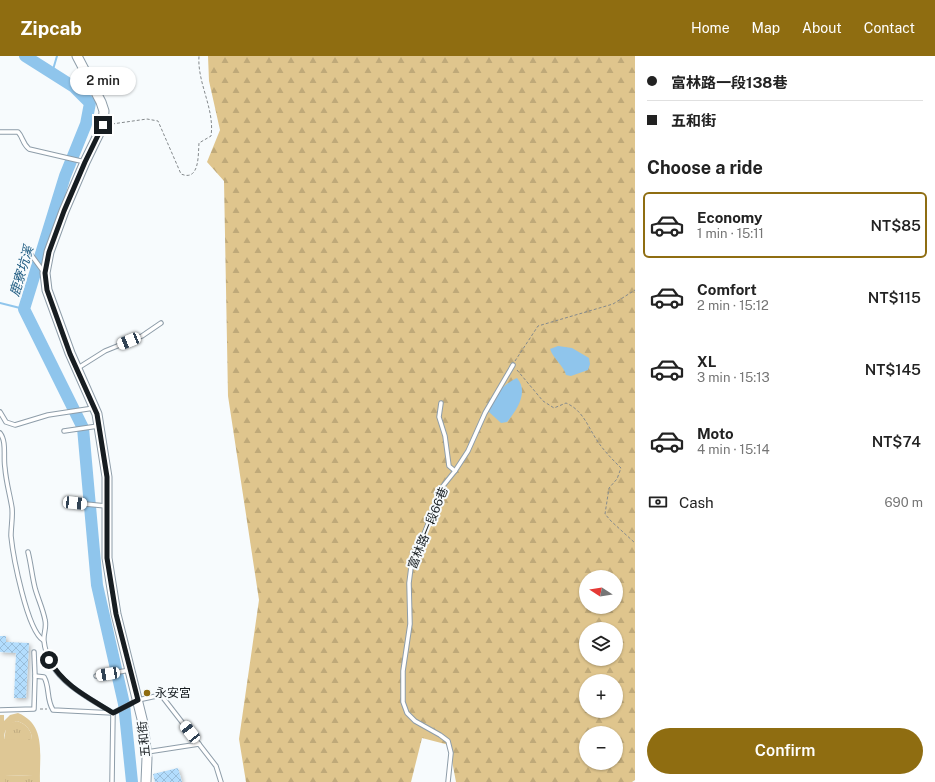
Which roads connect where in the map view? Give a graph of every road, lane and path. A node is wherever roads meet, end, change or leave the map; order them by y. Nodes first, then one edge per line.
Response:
1 (77, 56) edge
2 (199, 56) edge
3 (103, 125) junction
4 (0, 132) edge
5 (85, 162) junction
6 (24, 245) dead end
7 (45, 273) junction
8 (635, 290) edge
9 (161, 323) dead end
10 (513, 365) junction
11 (77, 369) junction
12 (441, 403) dead end
13 (94, 408) dead end
14 (0, 412) edge
15 (99, 426) junction
16 (64, 430) dead end
17 (0, 432) edge
18 (455, 471) junction
19 (75, 503) dead end
20 (107, 506) junction
21 (635, 543) edge
22 (28, 552) dead end
23 (43, 640) junction
24 (34, 652) dead end
25 (131, 670) junction
26 (35, 676) junction
27 (96, 676) dead end
28 (138, 700) junction
29 (34, 709) junction
30 (0, 710) edge
31 (53, 710) junction
32 (113, 713) junction
33 (199, 744) junction
34 (146, 752) junction
35 (112, 782) edge
36 (146, 782) edge
37 (221, 782) edge
38 (448, 782) edge

1 - 3 street, 五和街
2 - 3 path
3 - 5 street, 五和街
4 - 5 lane
5 - 7 street, 五和街
6 - 7 lane
7 - 11 street, 五和街
8 - 10 path
9 - 11 lane
10 - 18 lane, 富林路一段66巷
10 - 21 path
11 - 15 street, 五和街
12 - 18 lane
13 - 14 lane
15 - 16 lane
15 - 20 street, 五和街
17 - 23 lane
18 - 38 lane, 富林路一段66巷
19 - 20 lane
20 - 25 street, 五和街
22 - 23 lane
23 - 32 lane
24 - 26 lane
25 - 27 lane
25 - 28 street, 五和街
26 - 29 lane
26 - 31 lane
28 - 32 lane
28 - 33 lane
28 - 34 street, 五和街
29 - 30 lane
29 - 31 path
31 - 32 lane
32 - 35 lane
33 - 34 lane
33 - 37 lane
34 - 36 street, 五和街

